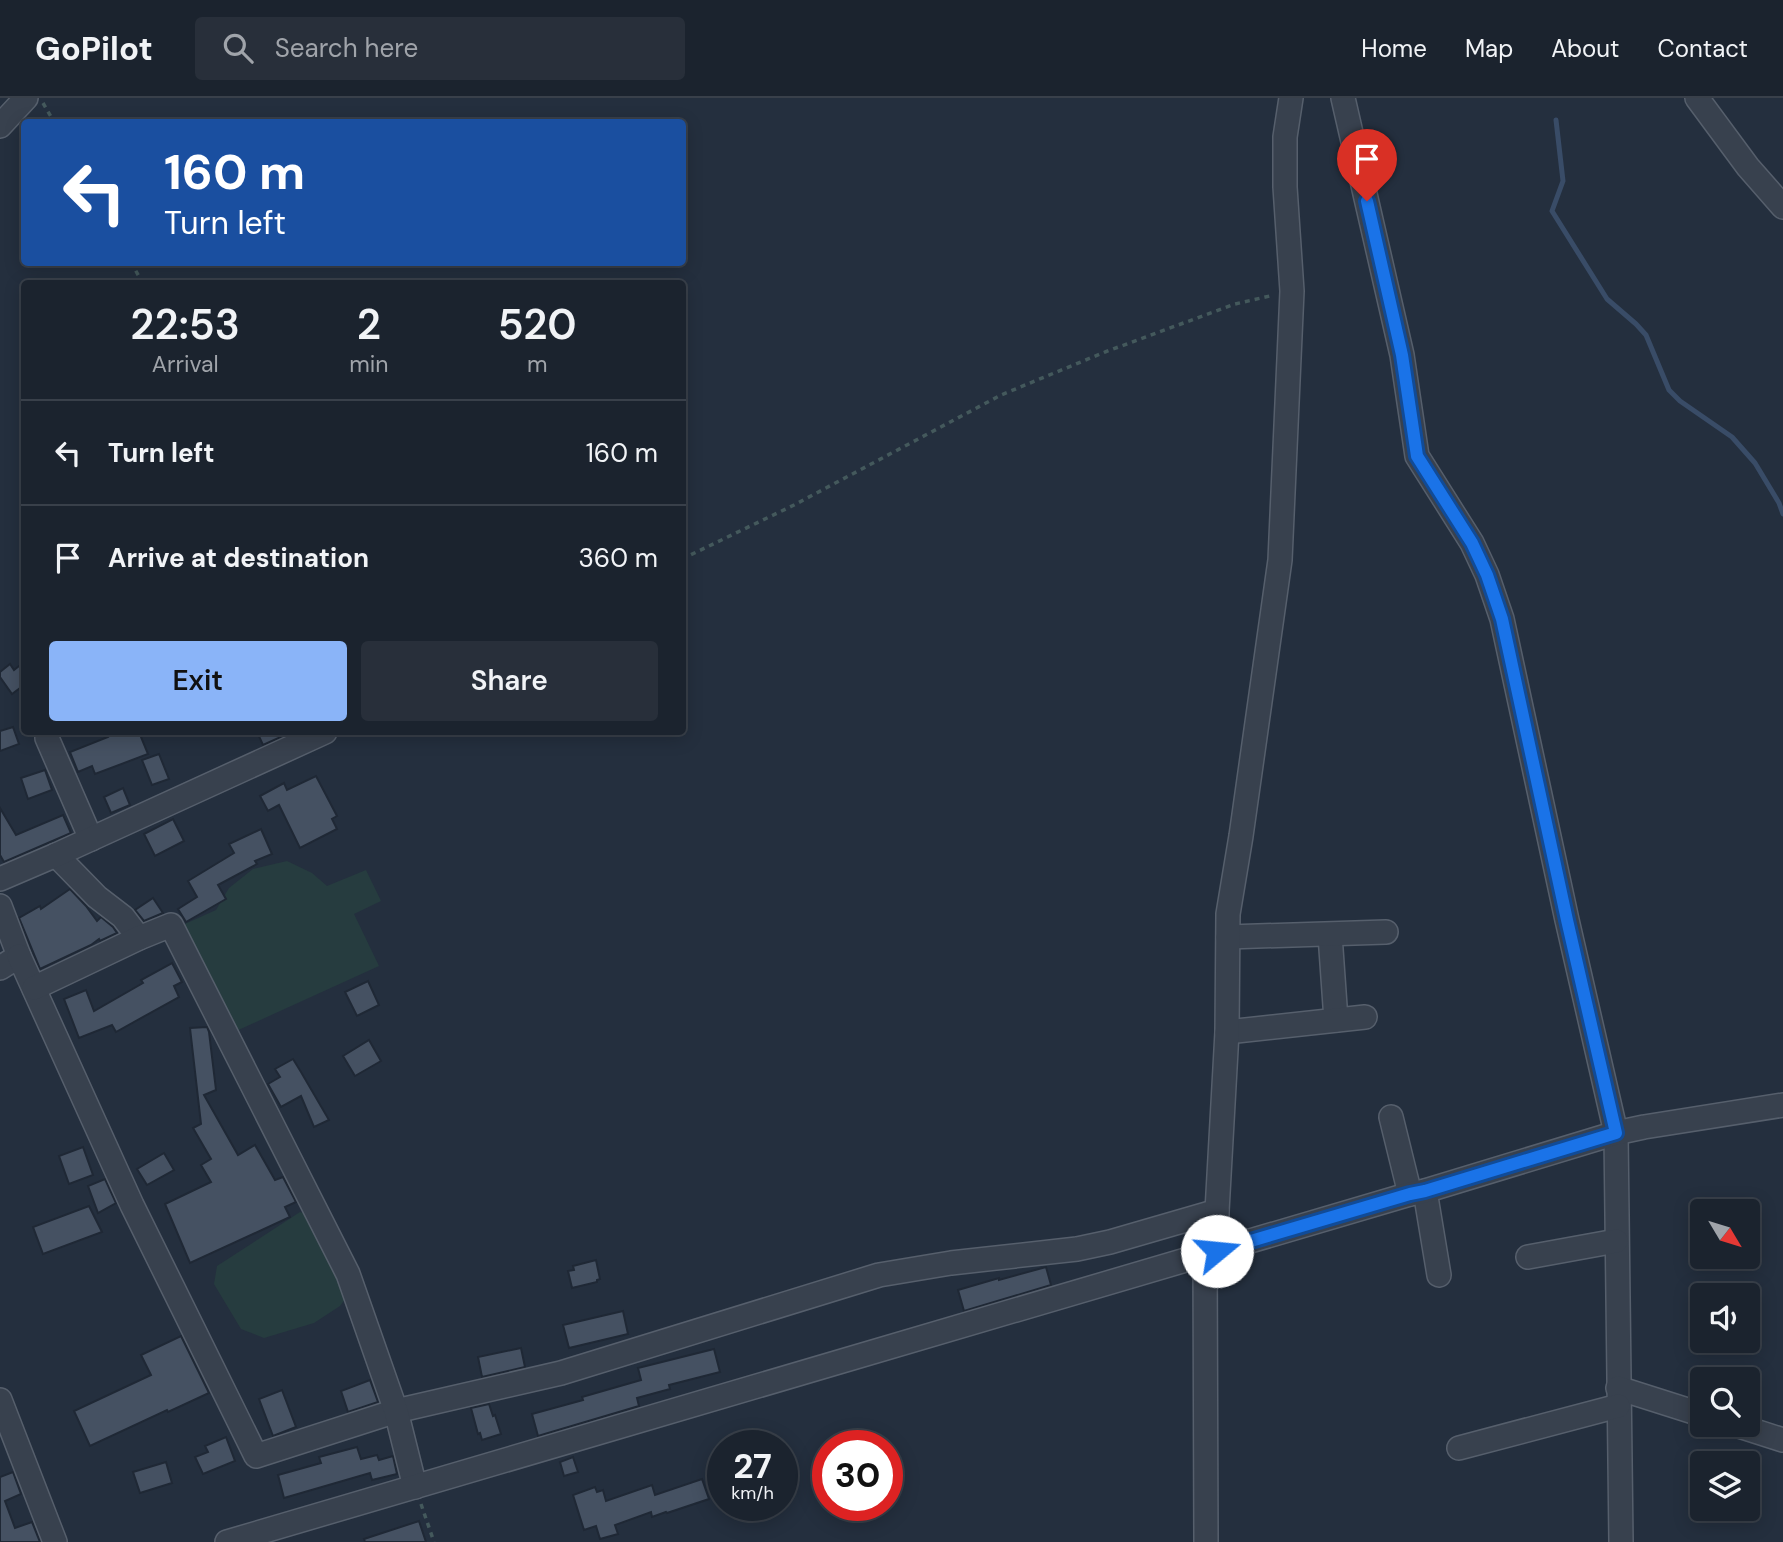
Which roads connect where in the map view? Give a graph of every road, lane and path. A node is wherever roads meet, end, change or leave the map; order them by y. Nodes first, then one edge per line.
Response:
1 (26, 98) edge
2 (41, 98) edge
3 (1291, 98) edge
4 (1343, 98) edge
5 (1697, 98) edge
6 (52, 119) edge
7 (0, 126) edge
8 (1783, 207) edge
9 (1292, 291) junction
10 (686, 557) edge
11 (319, 735) edge
12 (47, 738) dead end
13 (91, 839) junction
14 (56, 855) junction
15 (0, 879) edge
16 (0, 906) edge
17 (1386, 932) dead end
18 (1330, 934) junction
19 (1228, 937) junction
20 (139, 938) junction
21 (9, 962) edge
22 (34, 988) junction
23 (1365, 1017) dead end
24 (1336, 1020) junction
25 (1227, 1032) junction
26 (1783, 1105) edge
27 (1391, 1116) dead end
28 (1616, 1133) junction
29 (1417, 1192) junction
30 (1217, 1211) junction
31 (1616, 1241) junction
32 (1211, 1252) junction
33 (1528, 1257) dead end
34 (1439, 1275) dead end
35 (1618, 1397) junction
36 (0, 1400) edge
37 (396, 1411) junction
38 (1690, 1412) edge
39 (1760, 1433) edge
40 (1783, 1440) edge
41 (1459, 1448) dead end
42 (9, 1450) edge
43 (415, 1487) junction
44 (55, 1542) edge
45 (227, 1542) edge
46 (434, 1542) edge
47 (1206, 1542) edge
48 (1621, 1542) edge

1 - 7 street
2 - 6 path
3 - 9 street
4 - 28 street
5 - 8 street
9 - 10 path
9 - 19 street
11 - 13 street
12 - 13 street
13 - 14 street
14 - 15 street
14 - 20 street
16 - 21 street
17 - 18 street
18 - 19 street
18 - 24 street
19 - 25 street
20 - 22 street
20 - 37 street
21 - 22 street
22 - 37 street
23 - 24 street
24 - 25 street
25 - 30 street
26 - 28 street
27 - 29 street
28 - 29 street
28 - 31 street
29 - 32 street
29 - 34 street
30 - 32 street
30 - 37 street
31 - 33 street
31 - 35 street
32 - 43 street
32 - 47 street
35 - 38 street
35 - 41 street
35 - 48 street
36 - 42 street
37 - 43 street
39 - 40 street
42 - 44 street
43 - 45 street
43 - 46 path

